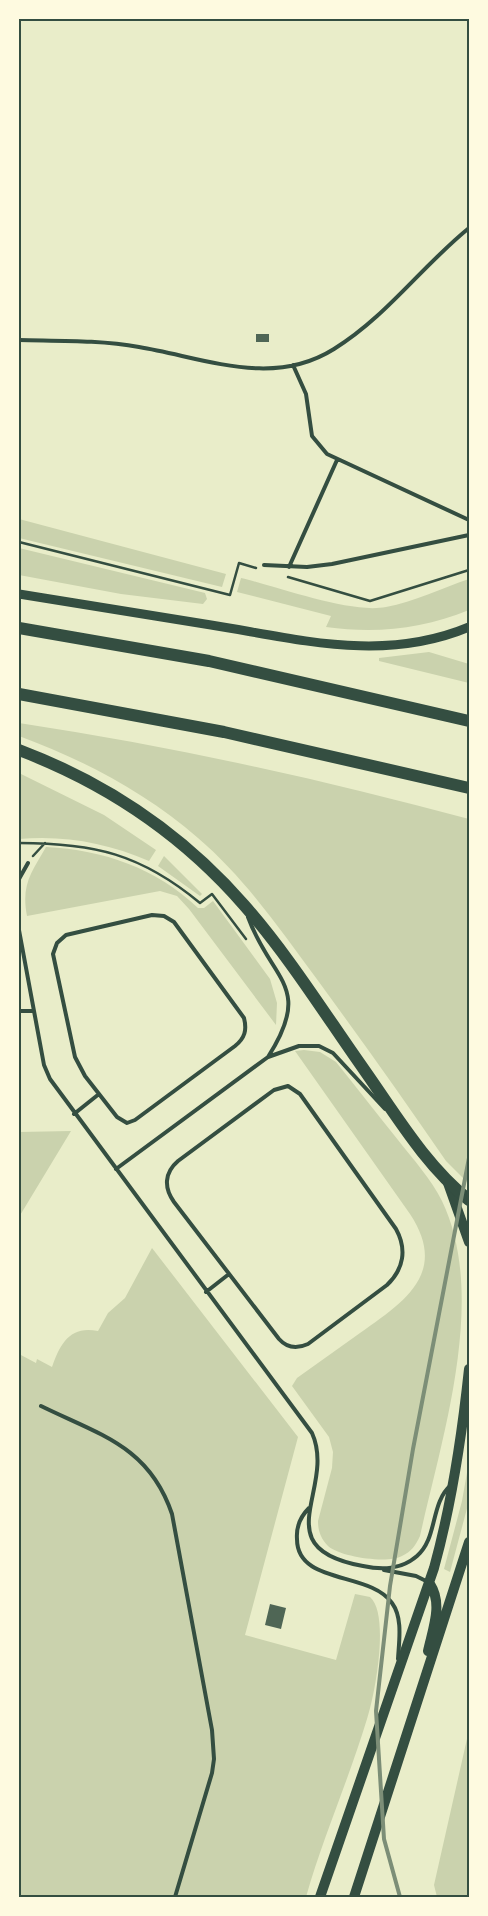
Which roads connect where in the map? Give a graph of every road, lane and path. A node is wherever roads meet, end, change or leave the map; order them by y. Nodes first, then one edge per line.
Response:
1 (469, 228) edge
2 (19, 340) edge
3 (293, 365) junction
4 (337, 460) junction
5 (469, 520) edge
6 (469, 535) edge
7 (19, 542) edge
8 (264, 564) dead end
9 (289, 567) junction
10 (258, 569) dead end
11 (469, 570) edge
12 (286, 577) dead end
13 (19, 594) edge
14 (469, 627) edge
15 (19, 628) edge
16 (19, 694) edge
17 (469, 722) edge
18 (19, 750) edge
19 (469, 788) edge
20 (19, 843) edge
21 (45, 843) junction
22 (28, 863) joint
23 (19, 879) edge
24 (245, 906) junction
25 (19, 930) edge
26 (252, 946) dead end
27 (19, 1012) edge
28 (33, 1012) junction
29 (268, 1057) junction
30 (99, 1094) junction
31 (74, 1114) junction
32 (399, 1118) junction
33 (116, 1170) junction
34 (448, 1183) junction
35 (469, 1200) edge
36 (469, 1242) edge
37 (229, 1274) junction
38 (206, 1292) junction
39 (469, 1369) edge
40 (41, 1406) dead end
41 (452, 1483) junction
42 (309, 1508) junction
43 (469, 1542) edge
44 (382, 1570) junction
45 (430, 1584) junction
46 (428, 1667) junction
47 (398, 1677) junction
48 (175, 1897) edge
49 (320, 1897) edge
50 (354, 1897) edge

1 - 3 lane
2 - 3 lane
3 - 4 lane
4 - 5 lane
4 - 9 lane
6 - 9 lane
7 - 10 path
8 - 9 lane
11 - 12 path
13 - 14 street
15 - 17 highway
16 - 19 highway
18 - 24 highway
20 - 21 path
21 - 22 path
21 - 26 path
22 - 23 lane
24 - 29 lane
24 - 32 highway
25 - 28 lane
27 - 28 lane
28 - 31 lane
29 - 32 lane
29 - 33 lane
30 - 30 lane
30 - 31 lane
31 - 33 lane
32 - 34 highway
33 - 38 lane
34 - 35 highway
34 - 36 main road
37 - 37 lane
37 - 38 lane
38 - 42 lane
39 - 41 main road
40 - 48 lane
41 - 44 lane
41 - 45 main road
42 - 44 lane
42 - 47 lane
43 - 46 main road
44 - 45 lane
45 - 46 main road
45 - 47 main road
46 - 50 main road
47 - 49 main road

